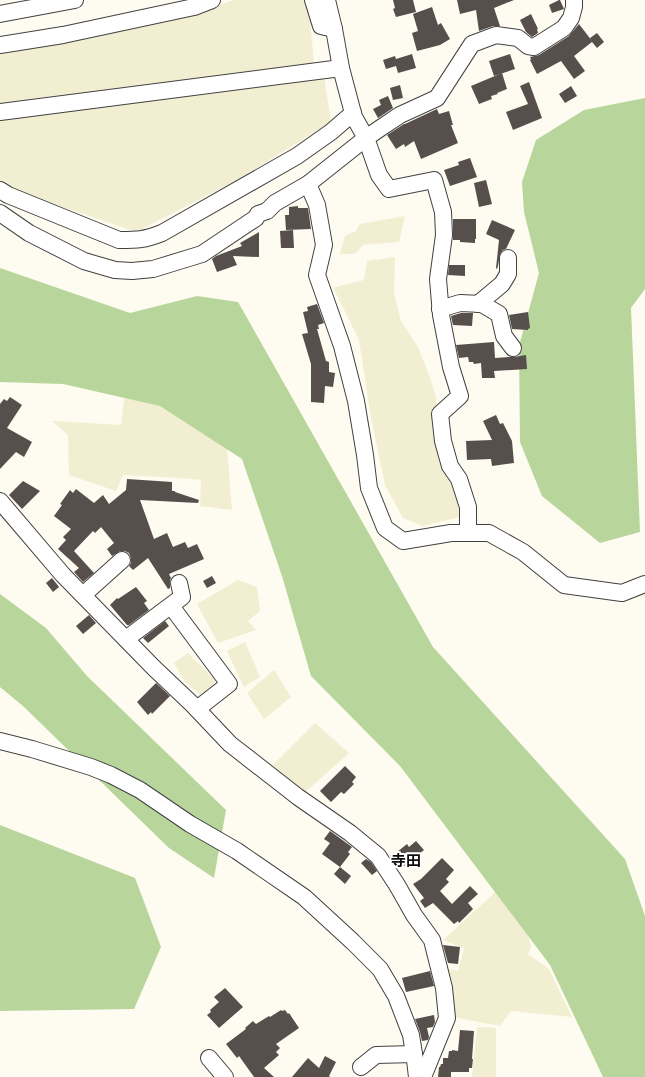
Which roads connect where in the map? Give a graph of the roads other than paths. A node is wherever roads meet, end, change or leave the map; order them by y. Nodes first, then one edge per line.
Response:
1 (75, 0) edge
2 (212, 0) edge
3 (313, 0) edge
4 (328, 0) edge
5 (574, 0) edge
6 (0, 14) edge
7 (334, 29) junction
8 (0, 45) edge
9 (341, 68) junction
10 (0, 112) edge
11 (353, 113) junction
12 (366, 138) junction
13 (308, 184) junction
14 (0, 190) edge
15 (0, 213) edge
16 (508, 258) dead end
17 (478, 304) junction
18 (440, 309) junction
19 (513, 348) dead end
20 (0, 502) edge
21 (468, 533) junction
22 (122, 560) dead end
23 (179, 583) dead end
24 (645, 584) edge
25 (83, 595) junction
26 (171, 606) junction
27 (126, 639) junction
28 (197, 709) junction
29 (0, 741) edge
30 (414, 1054) junction
31 (209, 1058) dead end
32 (361, 1067) dead end
33 (225, 1077) edge
34 (417, 1077) edge
35 (423, 1077) edge

1 - 6 street
2 - 8 street
3 - 7 street
4 - 7 street
5 - 12 street
7 - 9 street
9 - 10 street
9 - 11 street
11 - 12 street
11 - 14 street
12 - 13 street
12 - 18 street
13 - 15 street
13 - 21 street
16 - 17 street
17 - 18 street
17 - 19 street
18 - 21 street
20 - 25 street
21 - 24 street
22 - 25 street
23 - 26 street
25 - 27 street
26 - 27 street
26 - 28 street
27 - 28 street
28 - 35 street
29 - 30 street
30 - 32 street
30 - 34 street
31 - 33 street

